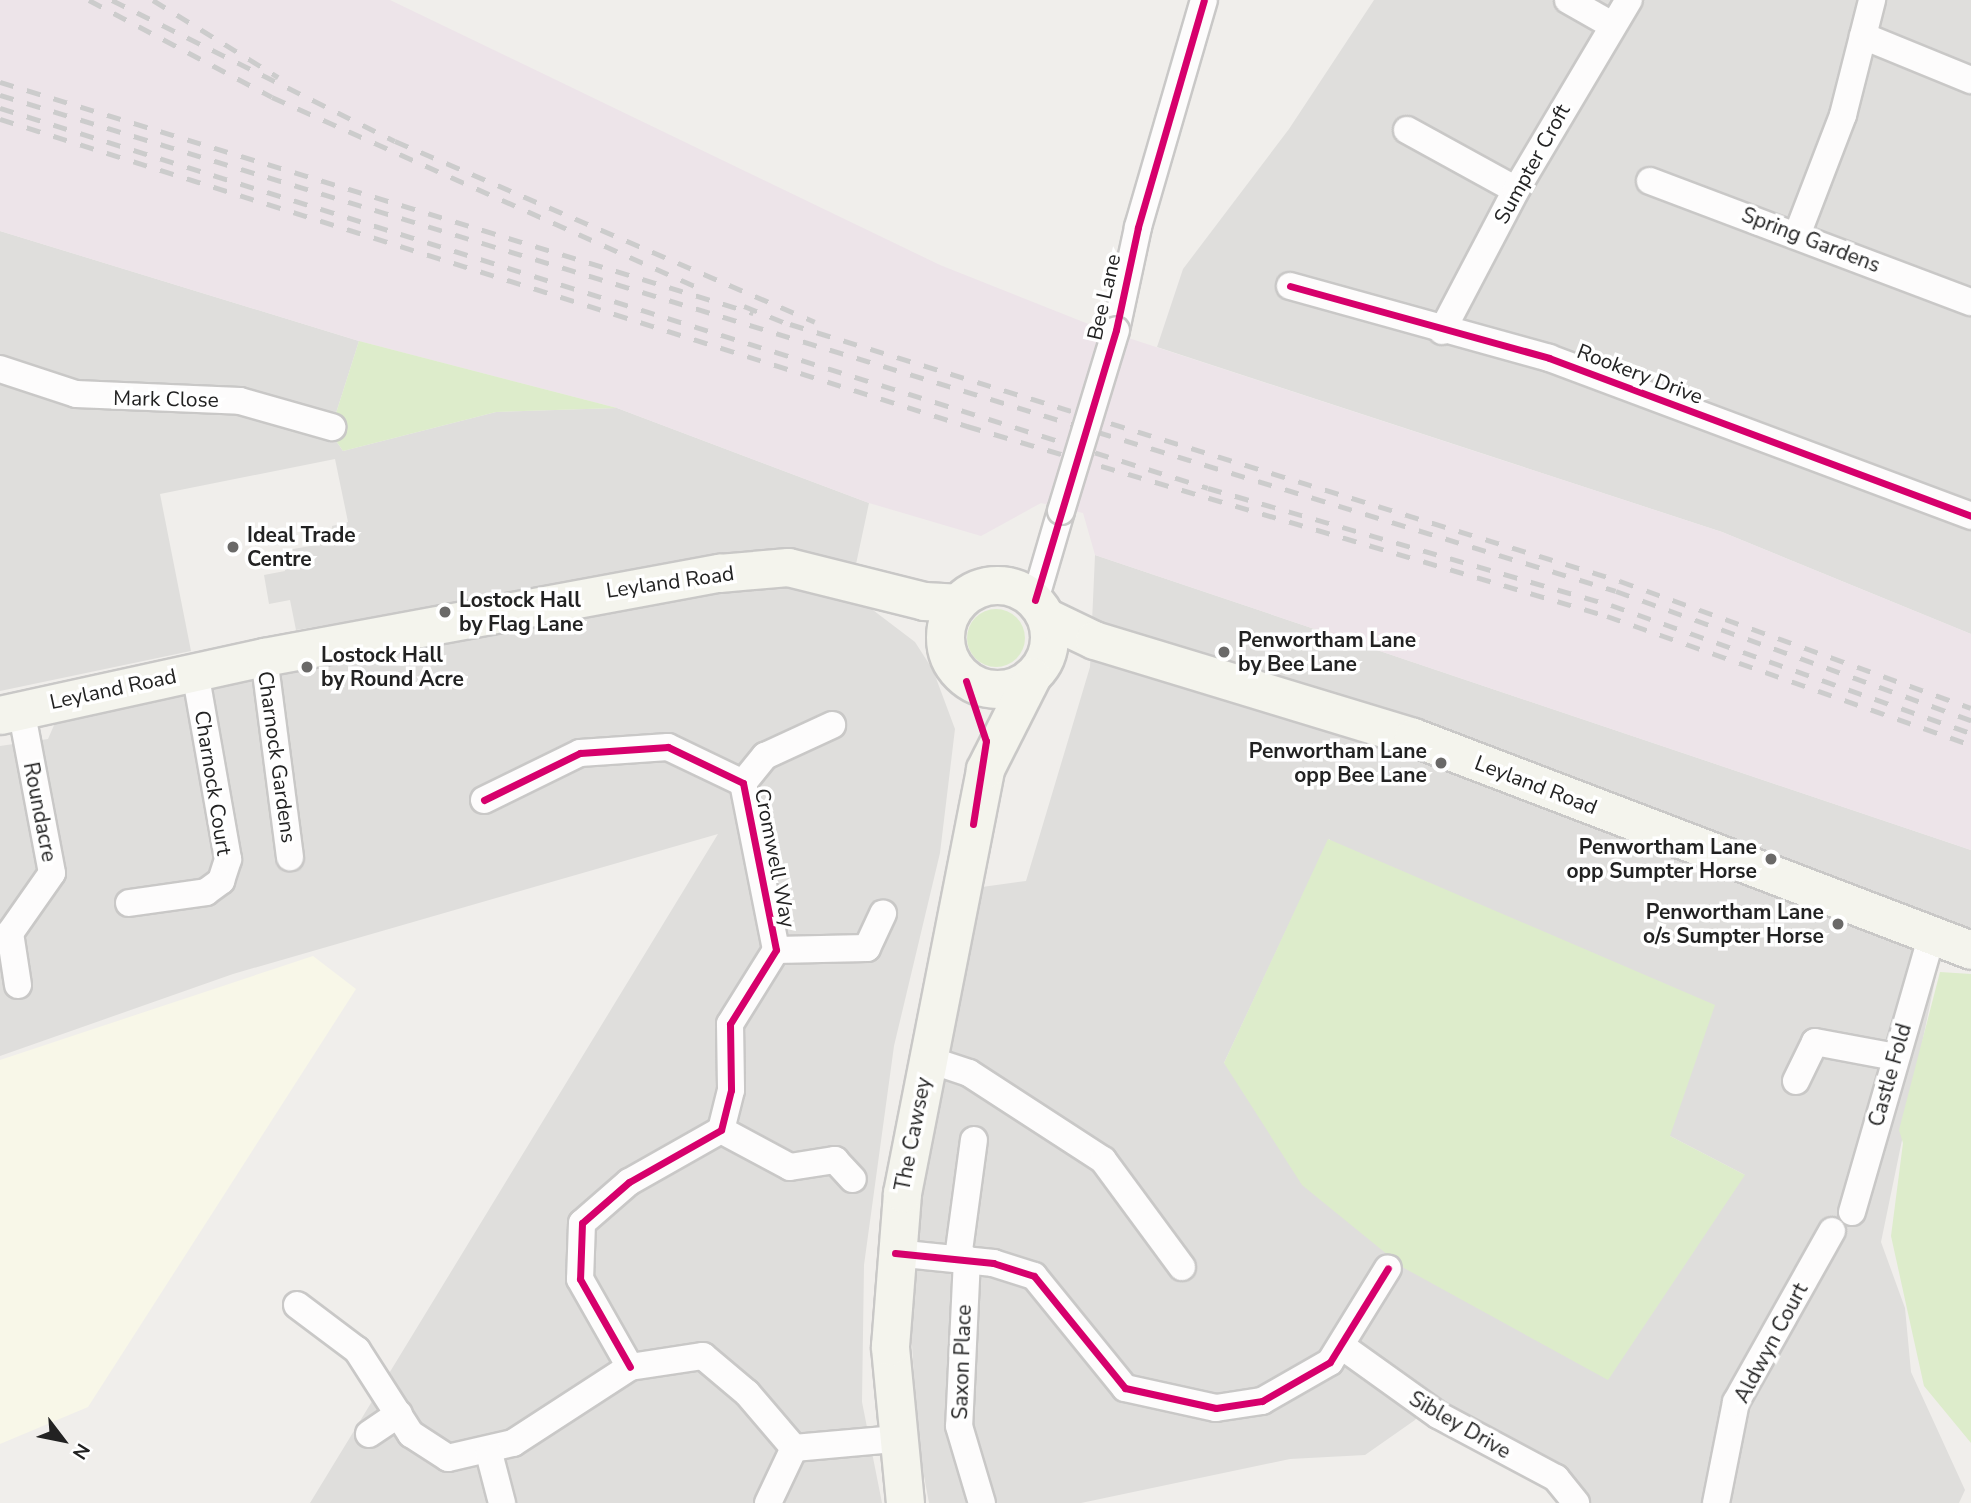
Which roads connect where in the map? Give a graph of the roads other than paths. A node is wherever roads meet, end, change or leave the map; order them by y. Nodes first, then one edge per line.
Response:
1 (1204, 0) edge
2 (1568, 0) edge
3 (1629, 0) edge
4 (1872, 0) edge
5 (1612, 24) junction
6 (1863, 36) junction
7 (1971, 80) edge
8 (1407, 130) dead end
9 (1650, 180) dead end
10 (1516, 190) junction
11 (1797, 235) junction
12 (1290, 286) dead end
13 (1971, 302) edge
14 (1442, 331) junction
15 (0, 369) edge
16 (332, 427) dead end
17 (1971, 516) edge
18 (886, 590) junction
19 (957, 603) junction
20 (1040, 636) junction
21 (945, 648) junction
22 (264, 657) junction
23 (195, 672) junction
24 (966, 681) junction
25 (5, 719) edge
26 (832, 725) dead end
27 (985, 769) junction
28 (743, 783) junction
29 (484, 800) dead end
30 (290, 857) dead end
31 (128, 903) dead end
32 (883, 913) dead end
33 (1931, 939) junction
34 (776, 950) junction
35 (1971, 950) edge
36 (19, 985) dead end
37 (1895, 1057) junction
38 (928, 1059) junction
39 (1796, 1080) dead end
40 (721, 1130) junction
41 (974, 1140) dead end
42 (853, 1180) dead end
43 (1852, 1212) dead end
44 (1832, 1231) dead end
45 (895, 1253) junction
46 (963, 1259) junction
47 (1181, 1266) dead end
48 (1388, 1268) dead end
49 (297, 1305) dead end
50 (1343, 1347) junction
51 (630, 1367) junction
52 (399, 1414) junction
53 (369, 1434) dead end
54 (894, 1439) junction
55 (794, 1448) junction
56 (489, 1453) junction
57 (502, 1503) edge
58 (768, 1503) edge
59 (905, 1503) edge
60 (982, 1503) edge
61 (1576, 1503) edge
62 (1716, 1503) edge

1 - 20 street, Bee Lane, bridge
2 - 5 street
3 - 5 street, Sumpter Croft
4 - 6 street
5 - 10 street, Sumpter Croft
6 - 7 street
6 - 11 street
8 - 10 street
9 - 11 street, Spring Gardens
10 - 14 street, Sumpter Croft
11 - 13 street, Spring Gardens
12 - 14 street, Rookery Drive
14 - 17 street, Rookery Drive
15 - 16 street, Mark Close
18 - 19 main road, Leyland Road
18 - 21 main road
18 - 22 main road, Leyland Road
19 - 20 main road
19 - 21 main road
20 - 24 main road
20 - 27 main road, The Cawsey
20 - 33 main road, Leyland Road
21 - 24 main road
22 - 23 main road, Leyland Road
22 - 30 street, Charnock Gardens
23 - 25 main road, Leyland Road
23 - 31 street, Charnock Court
24 - 27 main road, The Cawsey
25 - 36 street, Roundacre
26 - 28 street, Cromwell Way
27 - 38 main road, The Cawsey
28 - 29 street, Cromwell Way
28 - 34 street, Cromwell Way
32 - 34 street, Cromwell Way
33 - 35 main road, Leyland Road
33 - 37 street, Castle Fold
34 - 40 street, Cromwell Way
37 - 39 street
37 - 43 street, Castle Fold
38 - 45 main road, The Cawsey
38 - 47 street
40 - 42 street
40 - 51 street
41 - 46 street, Saxon Place
44 - 62 street, Aldwyn Court
45 - 46 street
45 - 54 main road, The Cawsey
46 - 50 street
46 - 60 street, Saxon Place
48 - 50 street
49 - 52 street
50 - 61 street, Sibley Drive
51 - 55 street
51 - 56 street
52 - 53 street
52 - 56 street
54 - 55 street
54 - 59 main road, The Cawsey
55 - 58 street
56 - 57 street

